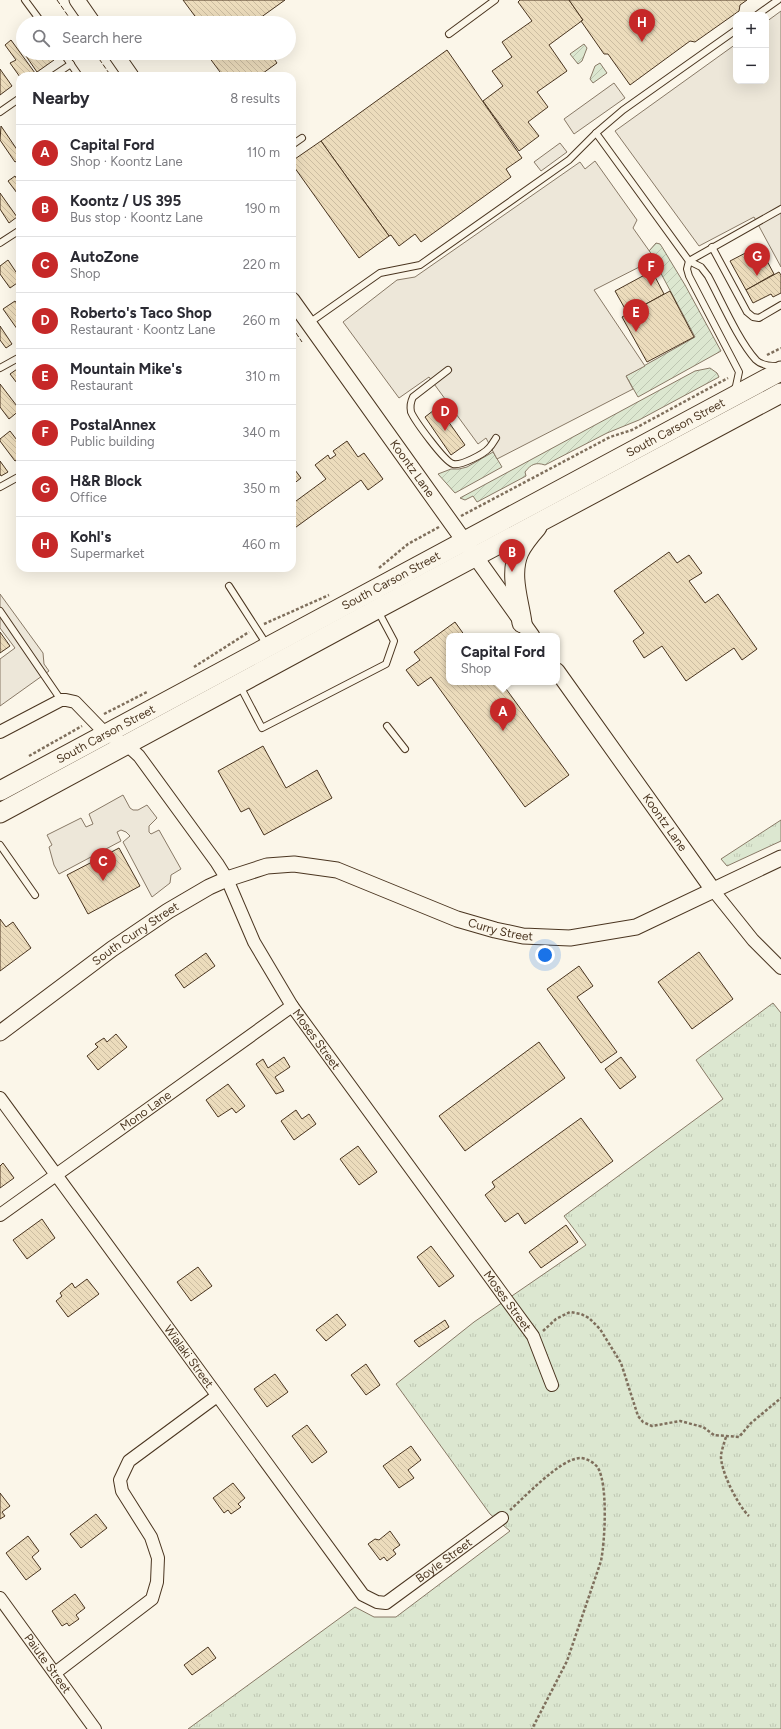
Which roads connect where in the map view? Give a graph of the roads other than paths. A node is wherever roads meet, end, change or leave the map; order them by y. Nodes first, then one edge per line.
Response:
1 (25, 0) edge
2 (76, 0) edge
3 (494, 0) edge
4 (778, 0) edge
5 (761, 12) edge
6 (37, 16) edge
7 (88, 16) edge
8 (733, 32) edge
9 (449, 34) dead end
10 (68, 60) edge
11 (120, 60) edge
12 (71, 64) junction
13 (59, 72) edge
14 (76, 72) edge
15 (128, 72) edge
16 (16, 101) edge
17 (0, 112) edge
18 (596, 133) junction
19 (302, 138) dead end
20 (296, 143) edge
21 (781, 209) edge
22 (16, 233) edge
23 (0, 243) edge
24 (712, 247) junction
25 (689, 261) junction
26 (781, 305) edge
27 (296, 306) edge
28 (308, 323) junction
29 (16, 359) edge
30 (781, 366) edge
31 (0, 368) edge
32 (448, 370) dead end
33 (781, 370) edge
34 (781, 393) edge
35 (727, 399) junction
36 (496, 438) dead end
37 (16, 478) edge
38 (0, 487) edge
39 (543, 520) junction
40 (464, 540) junction
41 (476, 557) junction
42 (229, 586) dead end
43 (378, 609) junction
44 (0, 611) edge
45 (527, 629) edge
46 (268, 646) junction
47 (560, 675) edge
48 (240, 685) junction
49 (61, 700) junction
50 (387, 726) dead end
51 (0, 732) edge
52 (105, 733) junction
53 (127, 745) junction
54 (405, 750) dead end
55 (0, 791) edge
56 (0, 814) edge
57 (0, 845) edge
58 (781, 858) edge
59 (286, 865) joint
60 (227, 879) junction
61 (713, 890) junction
62 (35, 895) dead end
63 (781, 968) edge
64 (292, 1006) junction
65 (0, 1033) edge
66 (0, 1098) edge
67 (56, 1174) junction
68 (0, 1215) edge
69 (552, 1385) dead end
70 (217, 1396) junction
71 (502, 1518) road end
72 (0, 1598) edge
73 (386, 1603) joint
74 (55, 1673) junction
75 (95, 1729) edge

1 - 6 lane
2 - 7 street
3 - 9 lane
4 - 5 lane
8 - 18 lane
10 - 12 lane
11 - 15 street
12 - 13 lane
12 - 14 lane
16 - 17 lane
18 - 25 lane
18 - 28 lane
19 - 20 lane
21 - 24 lane
22 - 23 lane
24 - 25 lane
24 - 26 lane
25 - 30 lane
25 - 35 lane
27 - 28 street, Koontz Lane
28 - 40 street, Koontz Lane
29 - 31 lane
32 - 36 lane
33 - 35 main road, South Carson Street
34 - 39 main road, South Carson Street
35 - 40 main road, South Carson Street
37 - 38 lane
39 - 41 main road, South Carson Street
39 - 45 main road
40 - 41 street, Koontz Lane
40 - 46 main road, South Carson Street
41 - 43 main road, South Carson Street
41 - 45 street, Koontz Lane
42 - 46 lane
43 - 48 main road, South Carson Street
43 - 48 lane
44 - 49 lane
46 - 52 main road, South Carson Street
47 - 61 street, Koontz Lane
48 - 53 main road, South Carson Street
49 - 51 street
49 - 52 street, Moses Street
50 - 54 lane
52 - 53 street, Moses Street
52 - 55 main road, South Carson Street
53 - 56 main road, South Carson Street
53 - 60 street, Moses Street
57 - 62 lane
58 - 61 street, Curry Street
59 - 60 street, South Curry Street
59 - 61 street, Curry Street
60 - 64 street, Moses Street
60 - 65 street, South Curry Street
61 - 63 street, Koontz Lane
64 - 67 street, Mono Lane
64 - 69 street, Moses Street
66 - 67 street, Wialaki Street
67 - 68 street, Mono Lane
67 - 70 street, Wialaki Street
70 - 73 street, Wialaki Street
70 - 74 street
71 - 73 street, Boyle Street
72 - 74 street, Paiute Street
74 - 75 street, Paiute Street

